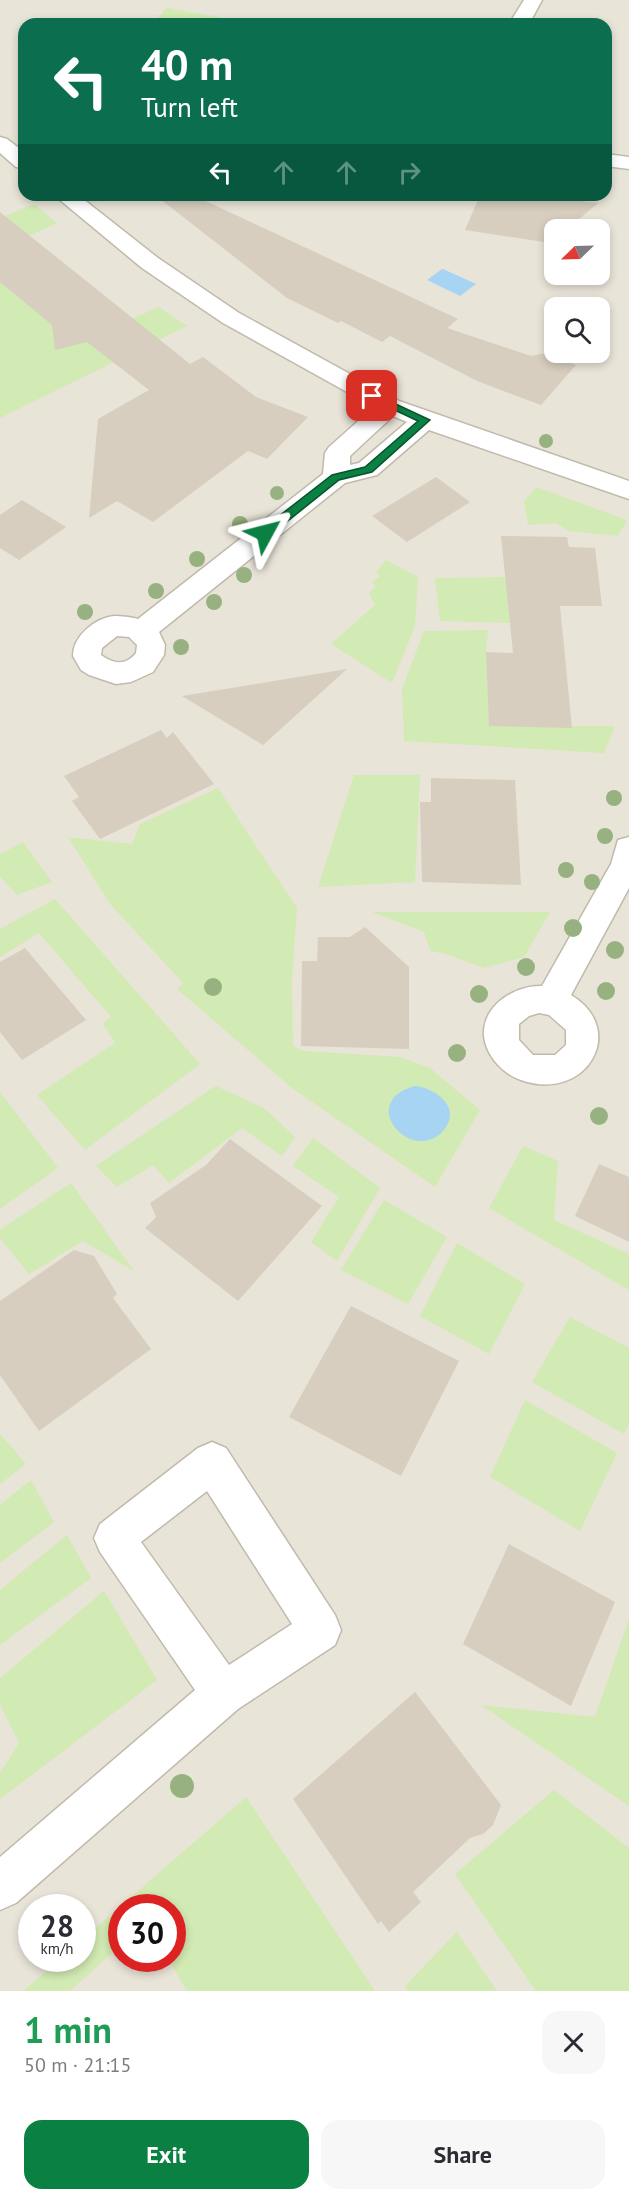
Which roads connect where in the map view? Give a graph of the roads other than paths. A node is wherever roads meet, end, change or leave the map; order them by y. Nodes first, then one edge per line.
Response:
1 (533, 0) edge
2 (522, 18) edge
3 (0, 142) edge
4 (18, 157) edge
5 (612, 161) edge
6 (629, 163) edge
7 (72, 201) edge
8 (390, 406) junction
9 (425, 420) junction
10 (336, 477) junction
11 (629, 490) edge
12 (141, 631) dead end
13 (629, 849) edge
14 (550, 1000) dead end
15 (223, 1694) junction
16 (0, 1887) edge

1 - 2 street
3 - 4 street
5 - 6 street
7 - 8 street
8 - 9 street
8 - 10 street
9 - 10 street
9 - 11 street
10 - 12 street
13 - 14 street
15 - 15 street
15 - 16 street

